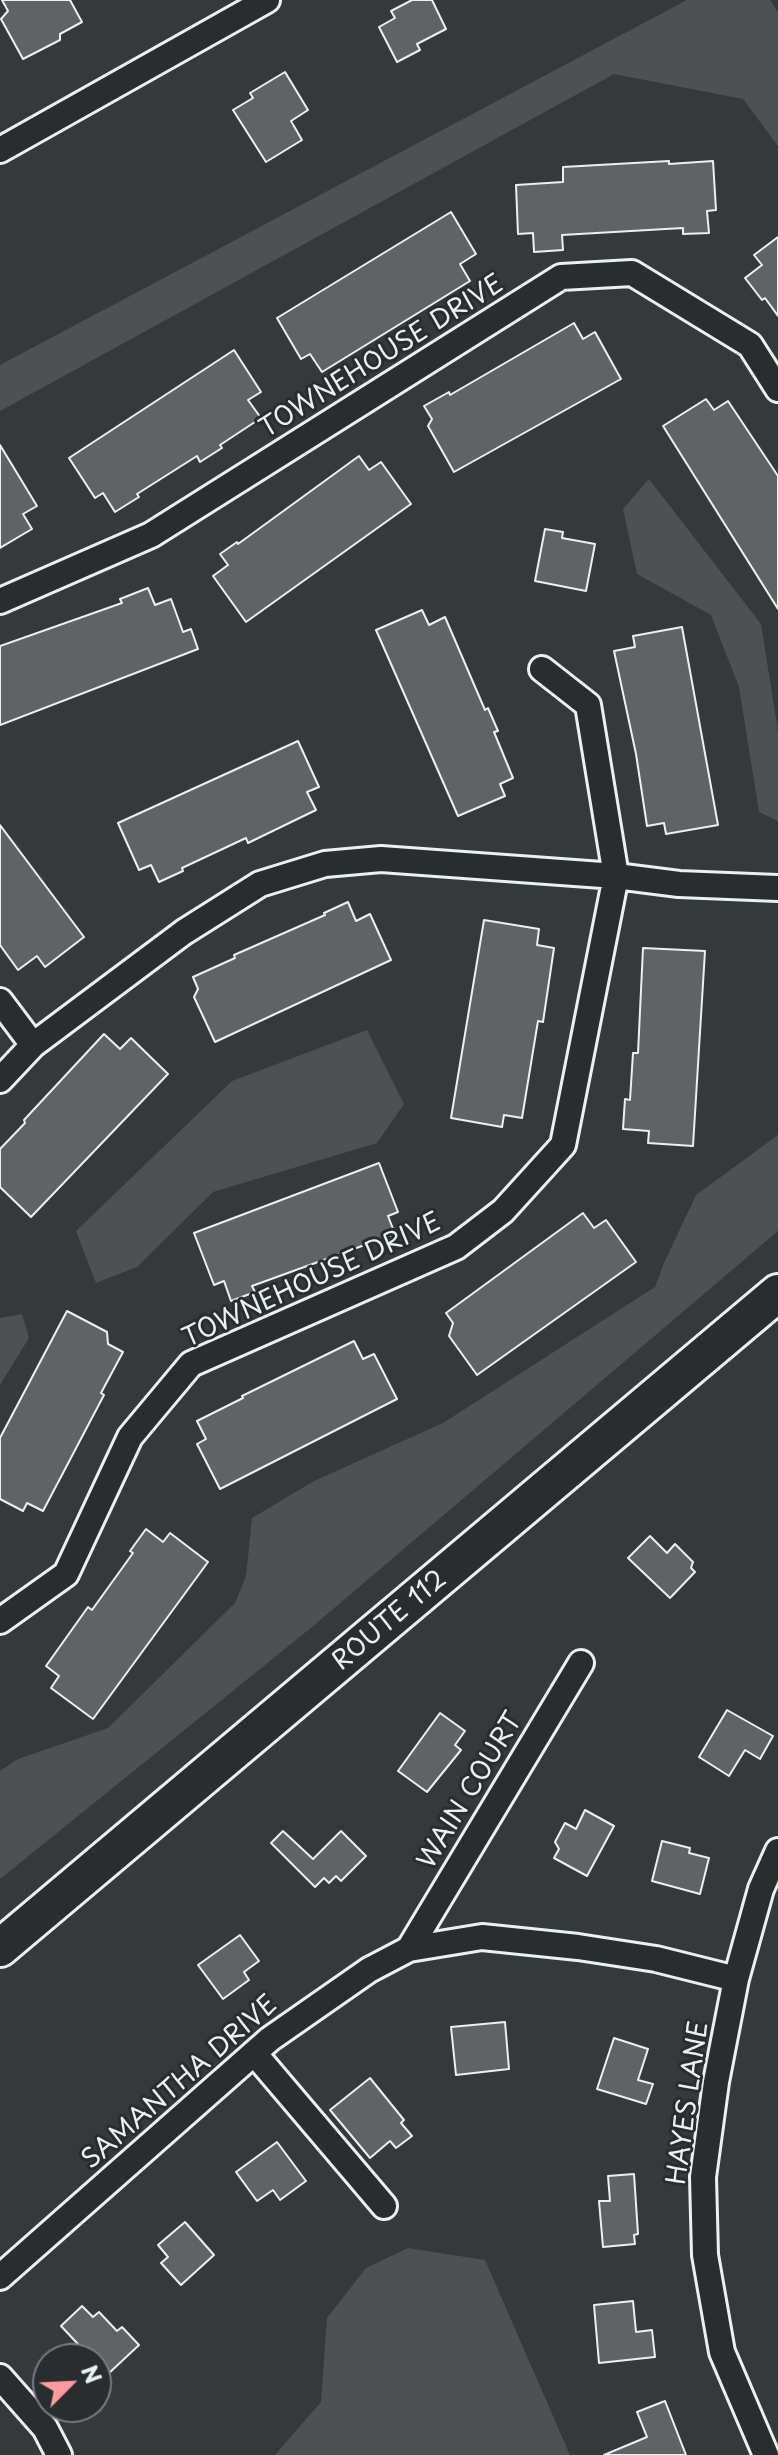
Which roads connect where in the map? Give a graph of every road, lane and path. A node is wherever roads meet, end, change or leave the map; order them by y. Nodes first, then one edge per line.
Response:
1 (267, 0) edge
2 (0, 150) edge
3 (778, 389) edge
4 (0, 601) edge
5 (542, 669) dead end
6 (616, 876) junction
7 (778, 888) edge
8 (0, 1001) edge
9 (33, 1045) junction
10 (0, 1080) edge
11 (778, 1293) edge
12 (0, 1621) edge
13 (581, 1663) dead end
14 (778, 1851) edge
15 (0, 1948) edge
16 (409, 1949) junction
17 (736, 1979) junction
18 (254, 2053) junction
19 (384, 2206) dead end
20 (0, 2277) edge
21 (0, 2377) edge
22 (59, 2455) edge
23 (766, 2455) edge

1 - 2 street
3 - 4 street, TOWNEHOUSE DRIVE
5 - 6 street
6 - 7 street
6 - 9 street
6 - 12 street, TOWNEHOUSE DRIVE
8 - 9 street
9 - 10 street
11 - 15 main road, ROUTE 112
13 - 16 street, WAIN COURT
14 - 17 street, HAYES LANE
16 - 17 street
16 - 18 street, SAMANTHA DRIVE
17 - 23 street, HAYES LANE
18 - 19 street
18 - 20 street, SAMANTHA DRIVE
21 - 22 street

